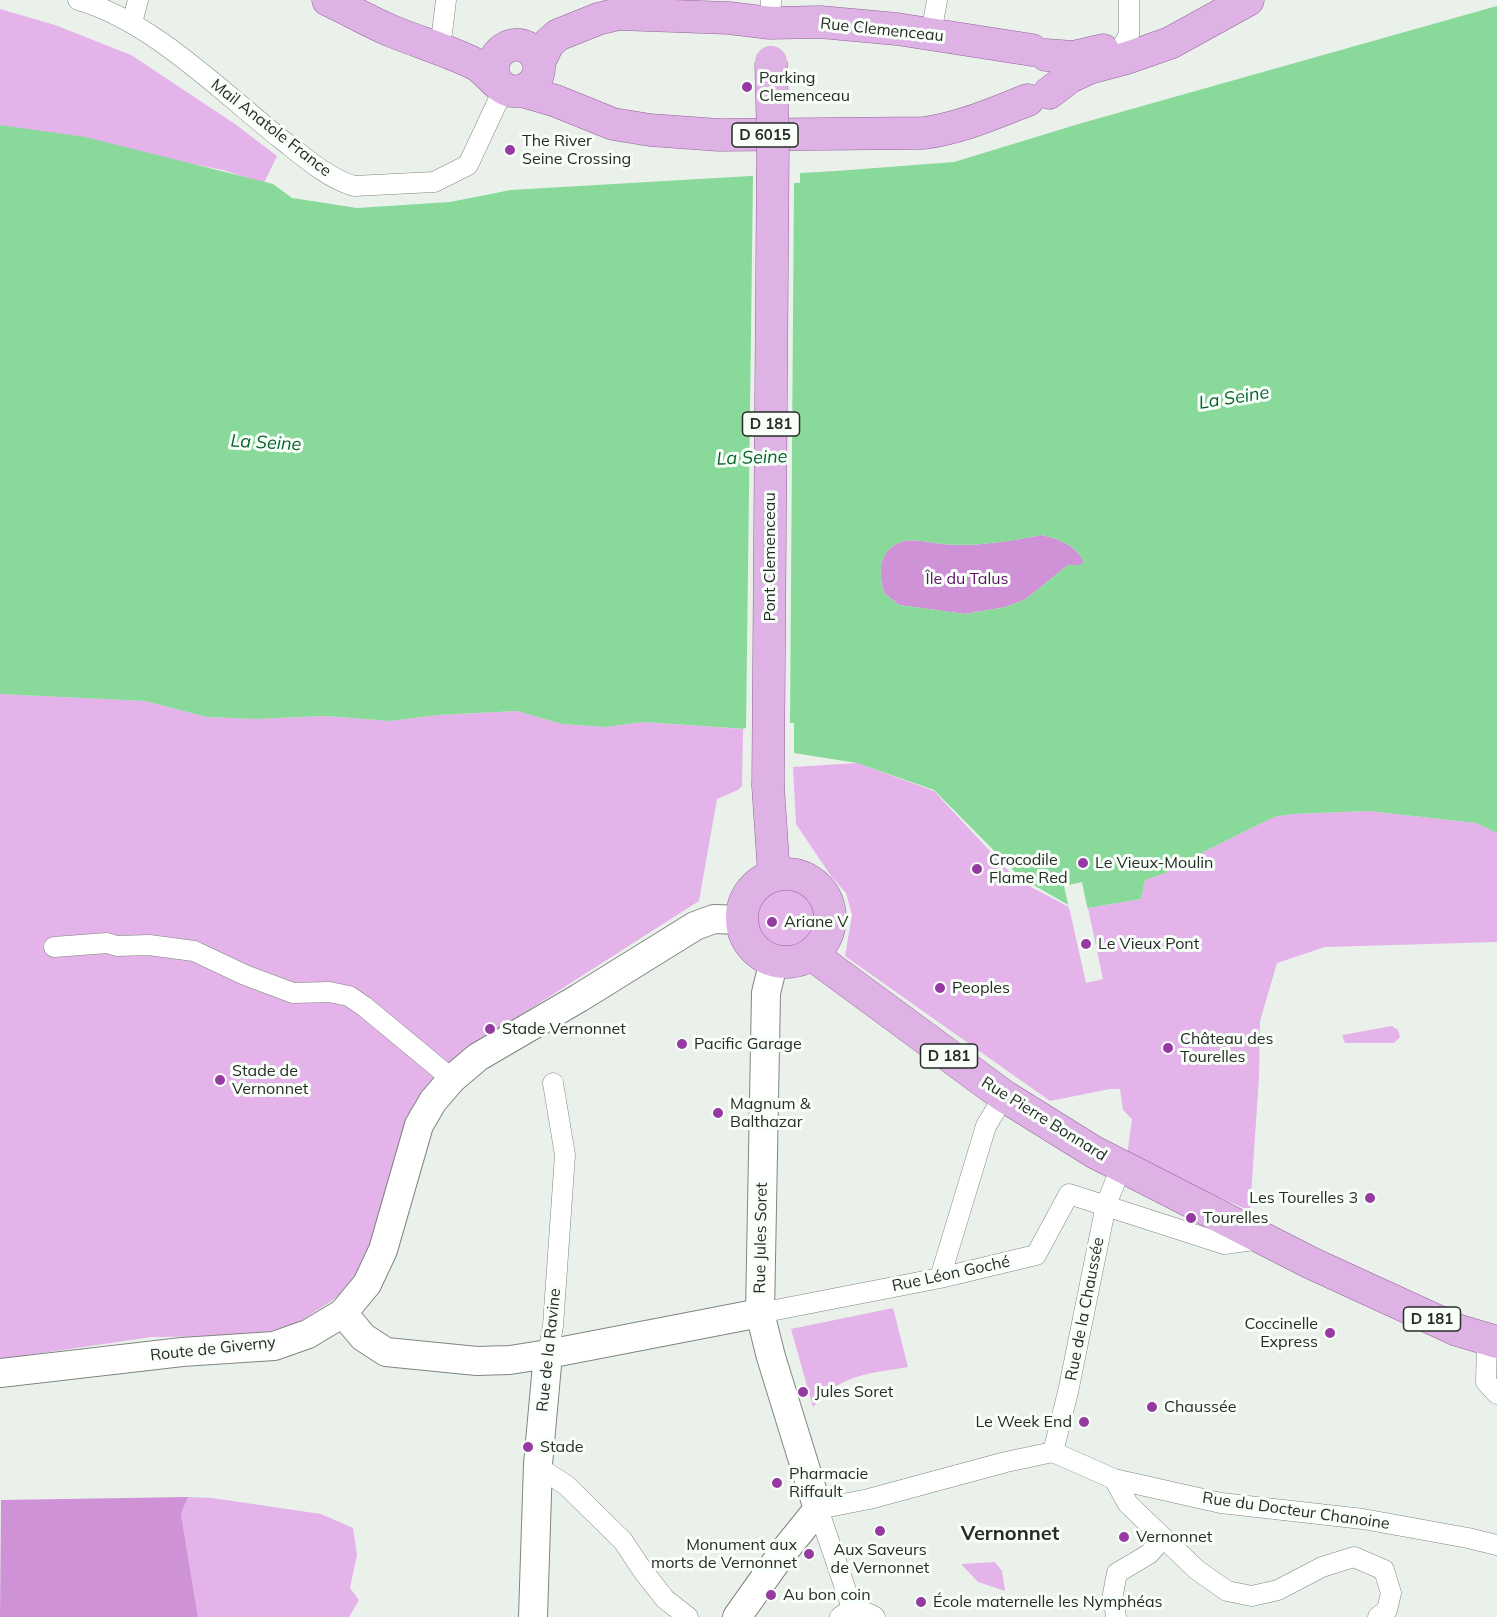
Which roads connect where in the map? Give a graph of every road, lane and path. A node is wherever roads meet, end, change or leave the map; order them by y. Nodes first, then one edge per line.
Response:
1 (78, 0) edge
2 (138, 0) edge
3 (328, 0) edge
4 (446, 0) edge
5 (937, 0) edge
6 (1129, 0) edge
7 (1243, 3) edge
8 (618, 7) edge
9 (771, 11) edge
10 (367, 18) junction
11 (132, 23) junction
12 (442, 33) junction
13 (931, 33) junction
14 (1124, 43) junction
15 (523, 65) junction
16 (1020, 71) junction
17 (774, 875) junction
18 (740, 920) junction
19 (54, 947) dead end
20 (810, 954) junction
21 (774, 960) junction
22 (452, 1079) junction
23 (554, 1083) dead end
24 (1004, 1096) junction
25 (1121, 1167) junction
26 (1106, 1205) junction
27 (1262, 1239) junction
28 (940, 1278) junction
29 (344, 1313) junction
30 (760, 1313) junction
31 (1492, 1341) edge
32 (548, 1354) junction
33 (0, 1373) edge
34 (1497, 1394) edge
35 (1053, 1452) junction
36 (538, 1467) junction
37 (1114, 1479) junction
38 (818, 1509) junction
39 (1163, 1538) junction
40 (1497, 1545) edge
41 (847, 1614) edge
42 (533, 1617) edge
43 (688, 1617) edge
44 (736, 1617) edge
45 (875, 1617) edge
46 (1116, 1617) edge
47 (1378, 1617) edge

1 - 11 street, Mail Anatole France
2 - 11 street
3 - 10 main road, D 6015
4 - 12 street
5 - 13 street
6 - 14 street
7 - 14 main road, D 6015
7 - 16 main road, D 6015
8 - 9 main road, Rue Clemenceau
8 - 15 main road, Rue Clemenceau
9 - 13 main road, Rue Clemenceau
9 - 17 main road, Pont Clemenceau / D 181, bridge
10 - 12 main road, D 6015
10 - 15 main road, D 6015
11 - 15 street, Mail Anatole France
12 - 15 main road, D 6015
13 - 16 main road, Rue Clemenceau
14 - 16 main road, D 6015
15 - 16 main road, D 6015
17 - 18 main road
17 - 20 main road
18 - 21 main road
18 - 22 main road
19 - 22 street
20 - 21 main road
20 - 24 main road, Rue Pierre Bonnard / D 181
21 - 30 main road, Rue Jules Soret
22 - 29 main road
23 - 32 street, Rue de la Ravine
24 - 25 main road, Rue Pierre Bonnard / D 181
24 - 28 street
25 - 26 street, Rue de la Chaussée
25 - 27 main road, Rue Pierre Bonnard / D 181
26 - 27 street
26 - 28 street, Rue Léon Goché
26 - 35 street, Rue de la Chaussée
27 - 31 main road, Rue Pierre Bonnard / D 181
28 - 30 street, Rue Léon Goché
29 - 32 main road
29 - 33 main road, Route de Giverny
30 - 32 main road
30 - 38 main road, Rue Jules Soret
31 - 34 street
32 - 36 main road, Rue de la Ravine
35 - 37 street, Rue du Docteur Chanoine
35 - 38 street
36 - 42 main road, Rue de la Ravine
36 - 43 street
37 - 39 street
37 - 40 street, Rue du Docteur Chanoine
38 - 41 street
38 - 44 main road
39 - 46 street
39 - 47 street
41 - 45 street

